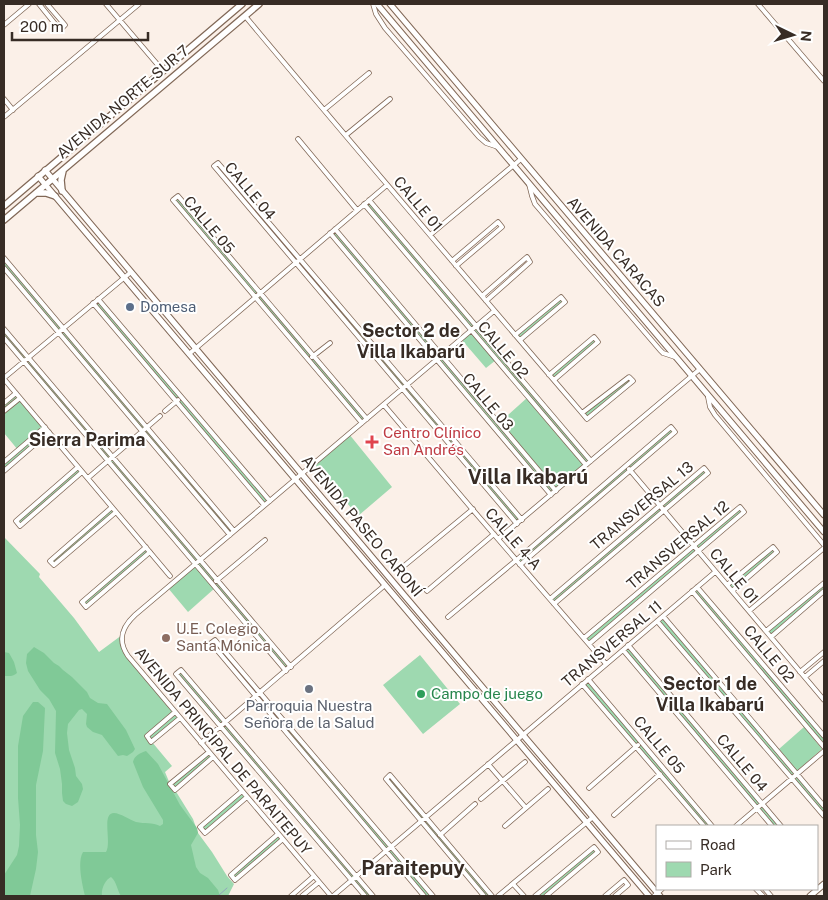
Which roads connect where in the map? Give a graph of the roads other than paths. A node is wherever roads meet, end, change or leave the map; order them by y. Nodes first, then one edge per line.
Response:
1 (29, 4) edge
2 (39, 4) edge
3 (47, 4) edge
4 (106, 4) edge
5 (139, 4) edge
6 (242, 4) edge
7 (259, 4) edge
8 (375, 4) edge
9 (390, 4) edge
10 (758, 4) edge
11 (245, 16) junction
12 (120, 20) junction
13 (4, 24) edge
14 (163, 71) junction
15 (369, 73) dead end
16 (824, 81) edge
17 (4, 99) edge
18 (390, 99) dead end
19 (13, 110) junction
20 (324, 110) junction
21 (4, 118) edge
22 (346, 135) junction
23 (298, 139) dead end
24 (498, 147) junction
25 (521, 159) junction
26 (514, 165) junction
27 (66, 167) junction
28 (45, 170) junction
29 (38, 176) junction
30 (52, 179) junction
31 (387, 184) junction
32 (529, 184) junction
33 (45, 185) junction
34 (62, 191) junction
35 (34, 194) junction
36 (55, 196) junction
37 (369, 200) junction
38 (364, 204) junction
39 (4, 206) edge
40 (357, 210) junction
41 (379, 211) junction
42 (374, 215) junction
43 (4, 220) edge
44 (335, 229) junction
45 (330, 233) junction
46 (430, 235) junction
47 (348, 244) junction
48 (342, 248) junction
49 (4, 258) edge
50 (300, 258) junction
51 (452, 261) junction
52 (295, 263) junction
53 (423, 263) junction
54 (456, 266) junction
55 (418, 267) junction
56 (4, 268) edge
57 (131, 272) junction
58 (124, 277) junction
59 (324, 286) junction
60 (319, 291) junction
61 (388, 292) junction
62 (260, 293) junction
63 (384, 296) junction
64 (482, 296) junction
65 (255, 297) junction
66 (98, 299) junction
67 (486, 301) junction
68 (93, 303) junction
69 (459, 306) junction
70 (454, 310) junction
71 (494, 311) junction
72 (354, 322) junction
73 (348, 326) junction
74 (476, 326) junction
75 (63, 328) junction
76 (4, 329) edge
77 (472, 330) junction
78 (58, 332) junction
79 (515, 335) junction
80 (4, 338) edge
81 (520, 340) junction
82 (330, 343) dead end
83 (139, 347) junction
84 (195, 348) junction
85 (134, 352) junction
86 (189, 354) junction
87 (442, 355) junction
88 (314, 356) junction
89 (676, 357) junction
90 (28, 358) junction
91 (309, 360) junction
92 (437, 360) junction
93 (23, 362) junction
94 (700, 369) junction
95 (549, 375) junction
96 (692, 376) junction
97 (4, 378) edge
98 (106, 379) junction
99 (554, 380) junction
100 (101, 383) junction
101 (408, 385) junction
102 (402, 389) junction
103 (16, 393) junction
104 (533, 393) junction
105 (708, 394) junction
106 (182, 397) junction
107 (528, 397) junction
108 (20, 398) junction
109 (177, 402) junction
110 (4, 403) edge
111 (384, 404) junction
112 (72, 410) junction
113 (4, 411) edge
114 (165, 411) dead end
115 (68, 414) junction
116 (582, 414) junction
117 (160, 416) dead end
118 (368, 419) junction
119 (362, 423) junction
120 (499, 423) junction
121 (45, 427) junction
122 (147, 427) junction
123 (494, 427) junction
124 (142, 431) junction
125 (49, 432) junction
126 (570, 436) junction
127 (566, 441) junction
128 (227, 450) junction
129 (464, 452) junction
130 (222, 455) junction
131 (459, 456) junction
132 (112, 457) junction
133 (108, 461) junction
134 (591, 461) junction
135 (4, 462) edge
136 (586, 465) junction
137 (626, 466) junction
138 (78, 467) junction
139 (4, 471) edge
140 (630, 471) junction
141 (82, 472) junction
142 (302, 474) junction
143 (88, 478) junction
144 (295, 479) junction
145 (192, 481) junction
146 (188, 485) junction
147 (556, 491) junction
148 (594, 494) junction
149 (551, 495) junction
150 (597, 499) junction
151 (270, 501) junction
152 (264, 506) junction
153 (660, 506) junction
154 (112, 507) junction
155 (156, 508) junction
156 (473, 509) junction
157 (664, 511) junction
158 (116, 512) junction
159 (151, 512) junction
160 (572, 513) junction
161 (824, 516) edge
162 (575, 518) junction
163 (522, 520) junction
164 (517, 524) junction
165 (632, 530) junction
166 (234, 531) junction
167 (824, 532) edge
168 (494, 534) junction
169 (636, 534) junction
170 (230, 535) junction
171 (545, 536) junction
172 (498, 539) junction
173 (265, 540) dead end
174 (549, 540) junction
175 (694, 546) junction
176 (824, 546) edge
177 (146, 547) junction
178 (698, 551) junction
179 (150, 552) junction
180 (606, 552) junction
181 (610, 557) junction
182 (200, 560) junction
183 (516, 560) junction
184 (195, 564) junction
185 (520, 565) junction
186 (404, 566) dead end
187 (715, 572) junction
188 (170, 576) dead end
189 (217, 580) junction
190 (824, 583) edge
191 (212, 584) junction
192 (727, 585) junction
193 (385, 586) junction
194 (697, 587) junction
195 (427, 591) dead end
196 (692, 591) junction
197 (732, 591) junction
198 (824, 591) edge
199 (639, 592) junction
200 (643, 597) junction
201 (550, 599) junction
202 (554, 604) junction
203 (749, 611) junction
204 (246, 614) junction
205 (663, 616) junction
206 (448, 617) dead end
207 (241, 618) junction
208 (657, 620) junction
209 (766, 632) junction
210 (771, 637) junction
211 (584, 638) junction
212 (589, 644) junction
213 (628, 645) junction
214 (690, 648) junction
215 (750, 649) junction
216 (623, 650) junction
217 (684, 652) junction
218 (824, 652) edge
219 (745, 653) junction
220 (824, 661) edge
221 (606, 664) junction
222 (291, 667) junction
223 (286, 671) junction
224 (800, 672) junction
225 (805, 678) junction
226 (588, 679) junction
227 (716, 679) junction
228 (711, 683) junction
229 (582, 684) junction
230 (260, 693) junction
231 (256, 697) junction
232 (824, 700) edge
233 (679, 706) junction
234 (674, 710) junction
235 (175, 712) junction
236 (180, 718) junction
237 (226, 722) junction
238 (221, 726) junction
239 (523, 734) junction
240 (824, 736) edge
241 (516, 740) junction
242 (641, 742) junction
243 (201, 743) junction
244 (636, 747) junction
245 (824, 747) edge
246 (824, 751) edge
247 (209, 752) junction
248 (214, 757) junction
249 (654, 757) junction
250 (648, 761) junction
251 (525, 762) dead end
252 (488, 764) junction
253 (663, 768) junction
254 (659, 774) junction
255 (797, 774) junction
256 (792, 778) junction
257 (502, 781) junction
258 (337, 783) junction
259 (332, 787) junction
260 (589, 788) dead end
261 (548, 789) dead end
262 (242, 791) junction
263 (247, 797) junction
264 (481, 799) dead end
265 (820, 802) junction
266 (475, 804) dead end
267 (762, 804) junction
268 (816, 806) junction
269 (824, 806) edge
270 (526, 808) junction
271 (757, 808) junction
272 (699, 810) junction
273 (302, 813) junction
274 (694, 814) junction
275 (614, 815) dead end
276 (824, 816) edge
277 (298, 817) junction
278 (593, 817) junction
279 (425, 818) junction
280 (421, 821) junction
281 (586, 822) junction
282 (703, 825) edge
283 (711, 825) edge
284 (737, 825) edge
285 (771, 825) edge
286 (780, 825) edge
287 (505, 826) dead end
288 (278, 834) junction
289 (440, 835) junction
290 (283, 839) junction
291 (391, 847) junction
292 (386, 851) junction
293 (314, 876) junction
294 (356, 876) junction
295 (351, 881) junction
296 (319, 882) junction
297 (513, 884) junction
298 (657, 895) edge
299 (291, 896) edge
300 (302, 896) edge
301 (332, 896) edge
302 (364, 896) edge
303 (373, 896) edge
304 (424, 896) edge
305 (433, 896) edge
306 (484, 896) edge
307 (492, 896) edge
308 (498, 896) edge
309 (524, 896) edge
310 (535, 896) edge
311 (546, 896) edge
312 (605, 896) edge
313 (615, 896) edge
314 (649, 896) edge

1 - 13 street
2 - 3 street
4 - 12 street
5 - 12 street
6 - 14 main road, AVENIDA NORTE-SUR 7
7 - 11 main road, AVENIDA NORTE-SUR 7
8 - 24 street, AVENIDA CARACAS
8 - 24 street, AVENIDA CARACAS
9 - 25 street, AVENIDA CARACAS
10 - 16 street
11 - 20 street, CALLE 01
11 - 27 main road, AVENIDA NORTE-SUR 7
12 - 14 street
12 - 19 street
14 - 28 main road, AVENIDA NORTE-SUR 7
15 - 20 street
17 - 19 street
18 - 22 street
19 - 21 street
20 - 22 street, CALLE 01
22 - 31 street, CALLE 01
23 - 40 street
24 - 26 street, AVENIDA CARACAS
25 - 26 street
25 - 94 street, AVENIDA CARACAS
26 - 32 street, AVENIDA CARACAS
26 - 46 street
27 - 30 main road, AVENIDA NORTE-SUR 7
27 - 34 main road
28 - 29 main road, AVENIDA NORTE-SUR 7
28 - 30 street, AVENIDA PASEO CARONÍ
29 - 33 street, AVENIDA PASEO CARONÍ
29 - 39 main road, AVENIDA NORTE-SUR 7
30 - 33 main road, AVENIDA NORTE-SUR 7
30 - 34 street, AVENIDA PASEO CARONÍ
31 - 37 street
31 - 46 street, CALLE 01
32 - 89 street, AVENIDA CARACAS
32 - 89 street, AVENIDA CARACAS
33 - 35 main road, AVENIDA NORTE-SUR 7
33 - 36 street, AVENIDA PASEO CARONÍ
34 - 57 street, AVENIDA PASEO CARONÍ
35 - 36 main road
35 - 43 main road, AVENIDA NORTE-SUR 7
36 - 58 street, AVENIDA PASEO CARONÍ
37 - 38 street
37 - 41 street, CALLE 02
38 - 40 street
38 - 42 street, CALLE 02
40 - 44 street
41 - 42 street
41 - 53 street, CALLE 02
42 - 55 street, CALLE 02
44 - 45 street
44 - 47 street, CALLE 03
45 - 48 street, CALLE 03
45 - 50 street
46 - 51 street, CALLE 01
47 - 48 street
47 - 61 street, CALLE 03
48 - 63 street, CALLE 03
49 - 75 street
50 - 52 street
50 - 52 street, CALLE 04
50 - 59 street, CALLE 04
51 - 54 street, CALLE 01
51 - 54 street
52 - 60 street, CALLE 04
52 - 62 street
53 - 55 street
53 - 69 street, CALLE 02
54 - 64 street, CALLE 01
55 - 70 street, CALLE 02
56 - 78 street
57 - 58 street
57 - 84 street, AVENIDA PASEO CARONÍ
58 - 66 street
58 - 86 street, AVENIDA PASEO CARONÍ
59 - 60 street
59 - 72 street, CALLE 04
60 - 73 street, CALLE 04
61 - 63 street
61 - 87 street, CALLE 03
62 - 65 street
62 - 65 street, CALLE 05
62 - 88 street, CALLE 05
63 - 92 street, CALLE 03
64 - 67 street, CALLE 01
64 - 67 street
65 - 84 street
65 - 91 street, CALLE 05
66 - 68 street
66 - 83 street
67 - 71 street, CALLE 01
68 - 75 street
68 - 85 street
69 - 70 street
69 - 74 street, CALLE 02
70 - 77 street, CALLE 02
71 - 74 street, AVENIDA PRINCIPAL DE PARAITEPUY
71 - 79 street, CALLE 01
72 - 73 street
72 - 101 street, CALLE 04
73 - 102 street, CALLE 04
74 - 77 street, AVENIDA PRINCIPAL DE PARAITEPUY
74 - 104 street, CALLE 02
75 - 78 street
75 - 98 street
76 - 90 street
77 - 87 street, AVENIDA PRINCIPAL DE PARAITEPUY
77 - 107 street, CALLE 02
78 - 90 street
78 - 100 street
79 - 81 street, CALLE 01
79 - 81 street
80 - 93 street
81 - 95 street, CALLE 01
82 - 88 street
83 - 85 street
83 - 106 street
84 - 86 street
84 - 142 street, AVENIDA PASEO CARONÍ
85 - 109 street
86 - 144 street, AVENIDA PASEO CARONÍ
87 - 92 street, AVENIDA PRINCIPAL DE PARAITEPUY
87 - 120 street, CALLE 03
88 - 91 street
88 - 118 street, CALLE 05
89 - 96 street, AVENIDA CARACAS
90 - 93 street
90 - 112 street
91 - 119 street, CALLE 05
92 - 101 street, AVENIDA PRINCIPAL DE PARAITEPUY
92 - 123 street, CALLE 03
93 - 97 street
93 - 115 street
94 - 96 street
94 - 161 street, AVENIDA CARACAS
95 - 99 street, CALLE 01
95 - 99 street
96 - 105 street, AVENIDA CARACAS
96 - 134 street
97 - 103 street
98 - 100 street
98 - 122 street
99 - 116 street, CALLE 01
100 - 124 street
101 - 102 street, AVENIDA PRINCIPAL DE PARAITEPUY
101 - 129 street, CALLE 04
102 - 111 street, AVENIDA PRINCIPAL DE PARAITEPUY
102 - 131 street, CALLE 04
103 - 108 street
103 - 110 street
104 - 107 street
104 - 126 street, CALLE 02
105 - 167 street, AVENIDA CARACAS
105 - 176 street, AVENIDA CARACAS
106 - 109 street
106 - 128 street
107 - 127 street, CALLE 02
108 - 113 street
108 - 121 street
109 - 114 street
109 - 130 street
111 - 118 street, AVENIDA PRINCIPAL DE PARAITEPUY
111 - 156 street, CALLE 4-A
112 - 115 street
112 - 132 street
115 - 133 street
116 - 116 street, CALLE 01
117 - 122 street
118 - 119 street, AVENIDA PRINCIPAL DE PARAITEPUY
119 - 142 street, AVENIDA PRINCIPAL DE PARAITEPUY
120 - 123 street
120 - 147 street, CALLE 03
121 - 125 street
121 - 135 street
122 - 124 street
122 - 145 street
123 - 149 street, CALLE 03
124 - 132 street
124 - 146 street
125 - 138 street
125 - 139 street
126 - 127 street
126 - 134 street, CALLE 02
127 - 136 street, CALLE 02
128 - 130 street
128 - 151 street
129 - 131 street
129 - 163 street, CALLE 04
130 - 152 street
131 - 164 street, CALLE 04
132 - 133 street
132 - 155 street
133 - 143 street
133 - 159 street
134 - 136 street
136 - 147 street
137 - 140 street, CALLE 01
137 - 140 street
137 - 148 street
138 - 141 street
138 - 141 street
140 - 150 street
140 - 153 street, CALLE 01
141 - 143 street
142 - 144 street, AVENIDA PRINCIPAL DE PARAITEPUY
142 - 239 street, AVENIDA PASEO CARONÍ
143 - 154 street
144 - 151 street, AVENIDA PRINCIPAL DE PARAITEPUY
144 - 193 street, AVENIDA PASEO CARONÍ
145 - 146 street
145 - 166 street
146 - 170 street
147 - 149 street
148 - 150 street
148 - 160 street
149 - 163 street
150 - 162 street
151 - 152 street, AVENIDA PRINCIPAL DE PARAITEPUY
152 - 166 street, AVENIDA PRINCIPAL DE PARAITEPUY
153 - 157 street, CALLE 01
153 - 157 street, TRANSVERSAL 13
153 - 165 street, TRANSVERSAL 13
154 - 158 street
154 - 158 street
155 - 159 street
155 - 182 street
156 - 168 street, CALLE 4-A
156 - 186 street
157 - 169 street, TRANSVERSAL 13
157 - 175 street, CALLE 01
158 - 177 street
159 - 184 street
160 - 162 street
160 - 171 street
162 - 174 street
163 - 164 street
164 - 172 street
165 - 169 street
165 - 180 street, TRANSVERSAL 13
166 - 170 street, AVENIDA PRINCIPAL DE PARAITEPUY
168 - 172 street, CALLE 4-A
168 - 195 street
169 - 181 street, TRANSVERSAL 13
170 - 182 street, AVENIDA PRINCIPAL DE PARAITEPUY
171 - 174 street
171 - 183 street
172 - 183 street, CALLE 4-A
173 - 189 street
174 - 185 street
175 - 178 street, CALLE 01
175 - 178 street, TRANSVERSAL 12
175 - 199 street, TRANSVERSAL 12
176 - 203 street
177 - 179 street
177 - 179 street
178 - 187 street, CALLE 01
178 - 200 street, TRANSVERSAL 12
179 - 188 street
180 - 181 street
180 - 201 street, TRANSVERSAL 13
181 - 202 street, TRANSVERSAL 13
182 - 184 street, AVENIDA PRINCIPAL DE PARAITEPUY
182 - 189 street
183 - 185 street, CALLE 4-A
183 - 206 street
184 - 191 street
184 - 235 street, AVENIDA PRINCIPAL DE PARAITEPUY
185 - 201 street, CALLE 4-A
187 - 192 street, CALLE 01
187 - 194 street, TRANSVERSAL 11
189 - 191 street
189 - 204 street
190 - 209 street
191 - 207 street
192 - 197 street, CALLE 01
192 - 197 street
193 - 222 street
193 - 241 street, AVENIDA PASEO CARONÍ
194 - 196 street, TRANSVERSAL 11
194 - 215 street, CALLE 02
196 - 205 street, TRANSVERSAL 11
196 - 219 street, CALLE 02
197 - 203 street, CALLE 01
198 - 210 street
199 - 200 street
199 - 211 street, TRANSVERSAL 12
200 - 212 street, TRANSVERSAL 12
201 - 202 street, CALLE 4-A
202 - 211 street, CALLE 4-A
203 - 209 street, CALLE 01
204 - 207 street
204 - 222 street
205 - 208 street, TRANSVERSAL 11
205 - 214 street
207 - 223 street
208 - 213 street, TRANSVERSAL 11
208 - 217 street
209 - 210 street, CALLE 01
210 - 224 street, CALLE 01
211 - 212 street, CALLE 4-A
212 - 221 street, CALLE 4-A
213 - 216 street, TRANSVERSAL 11
213 - 233 street, CALLE 04
214 - 217 street
214 - 227 street
215 - 219 street
215 - 240 street, CALLE 02
216 - 221 street, TRANSVERSAL 11
216 - 234 street, CALLE 04
217 - 228 street
218 - 224 street
219 - 245 street, CALLE 02
220 - 225 street
221 - 226 street, TRANSVERSAL 11
222 - 223 street
223 - 230 street
224 - 225 street, CALLE 01
225 - 232 street, CALLE 01
226 - 229 street, TRANSVERSAL 11
226 - 242 street, CALLE 05
227 - 228 street
227 - 255 street
228 - 256 street
229 - 239 street, TRANSVERSAL 11
229 - 244 street, CALLE 05
230 - 231 street
230 - 231 street
230 - 258 street
231 - 237 street
231 - 259 street
233 - 234 street
233 - 267 street, CALLE 04
234 - 271 street, CALLE 04
235 - 236 street, AVENIDA PRINCIPAL DE PARAITEPUY
235 - 236 street
236 - 243 street, AVENIDA PRINCIPAL DE PARAITEPUY
237 - 238 street
237 - 238 street
237 - 273 street
238 - 243 street
238 - 277 street
239 - 241 street, TRANSVERSAL 11
239 - 278 street, AVENIDA PASEO CARONÍ
241 - 252 street, TRANSVERSAL 11
241 - 281 street, AVENIDA PASEO CARONÍ
242 - 244 street
242 - 249 street, CALLE 05
243 - 247 street, AVENIDA PRINCIPAL DE PARAITEPUY
244 - 250 street, CALLE 05
244 - 260 street
246 - 255 street
247 - 248 street, AVENIDA PRINCIPAL DE PARAITEPUY
247 - 248 street
248 - 262 street, AVENIDA PRINCIPAL DE PARAITEPUY
249 - 250 street
249 - 253 street, CALLE 05
250 - 254 street, CALLE 05
251 - 257 street
252 - 257 street
252 - 279 street, TRANSVERSAL 11
253 - 254 street
253 - 272 street, CALLE 05
254 - 274 street, CALLE 05
254 - 275 street
255 - 256 street
255 - 265 street
256 - 267 street
256 - 268 street
257 - 264 street
257 - 270 street
258 - 259 street
258 - 291 street
259 - 292 street
261 - 270 street
262 - 263 street, AVENIDA PRINCIPAL DE PARAITEPUY
262 - 263 street
263 - 288 street, AVENIDA PRINCIPAL DE PARAITEPUY
265 - 268 street
265 - 269 street
266 - 289 street
267 - 271 street
267 - 286 street, CALLE 04
268 - 276 street
270 - 287 street
271 - 284 street
271 - 285 street, CALLE 04
272 - 274 street
272 - 283 street, CALLE 05
273 - 277 street
273 - 294 street
274 - 282 street, CALLE 05
277 - 295 street
278 - 281 street
278 - 298 street, AVENIDA PASEO CARONÍ
279 - 280 street, TRANSVERSAL 11
279 - 280 street
279 - 289 street
280 - 291 street, TRANSVERSAL 11
280 - 306 street
281 - 297 street
281 - 314 street, AVENIDA PASEO CARONÍ
288 - 290 street, AVENIDA PRINCIPAL DE PARAITEPUY
288 - 290 street
289 - 307 street
290 - 293 street, AVENIDA PRINCIPAL DE PARAITEPUY
291 - 292 street, TRANSVERSAL 11
291 - 305 street
292 - 294 street, TRANSVERSAL 11
292 - 304 street
293 - 296 street, AVENIDA PRINCIPAL DE PARAITEPUY
293 - 299 street
294 - 295 street, TRANSVERSAL 11
294 - 303 street
295 - 301 street, TRANSVERSAL 11
295 - 302 street
296 - 300 street
296 - 301 street, AVENIDA PRINCIPAL DE PARAITEPUY
297 - 308 street
297 - 309 street
310 - 311 street
312 - 313 street

